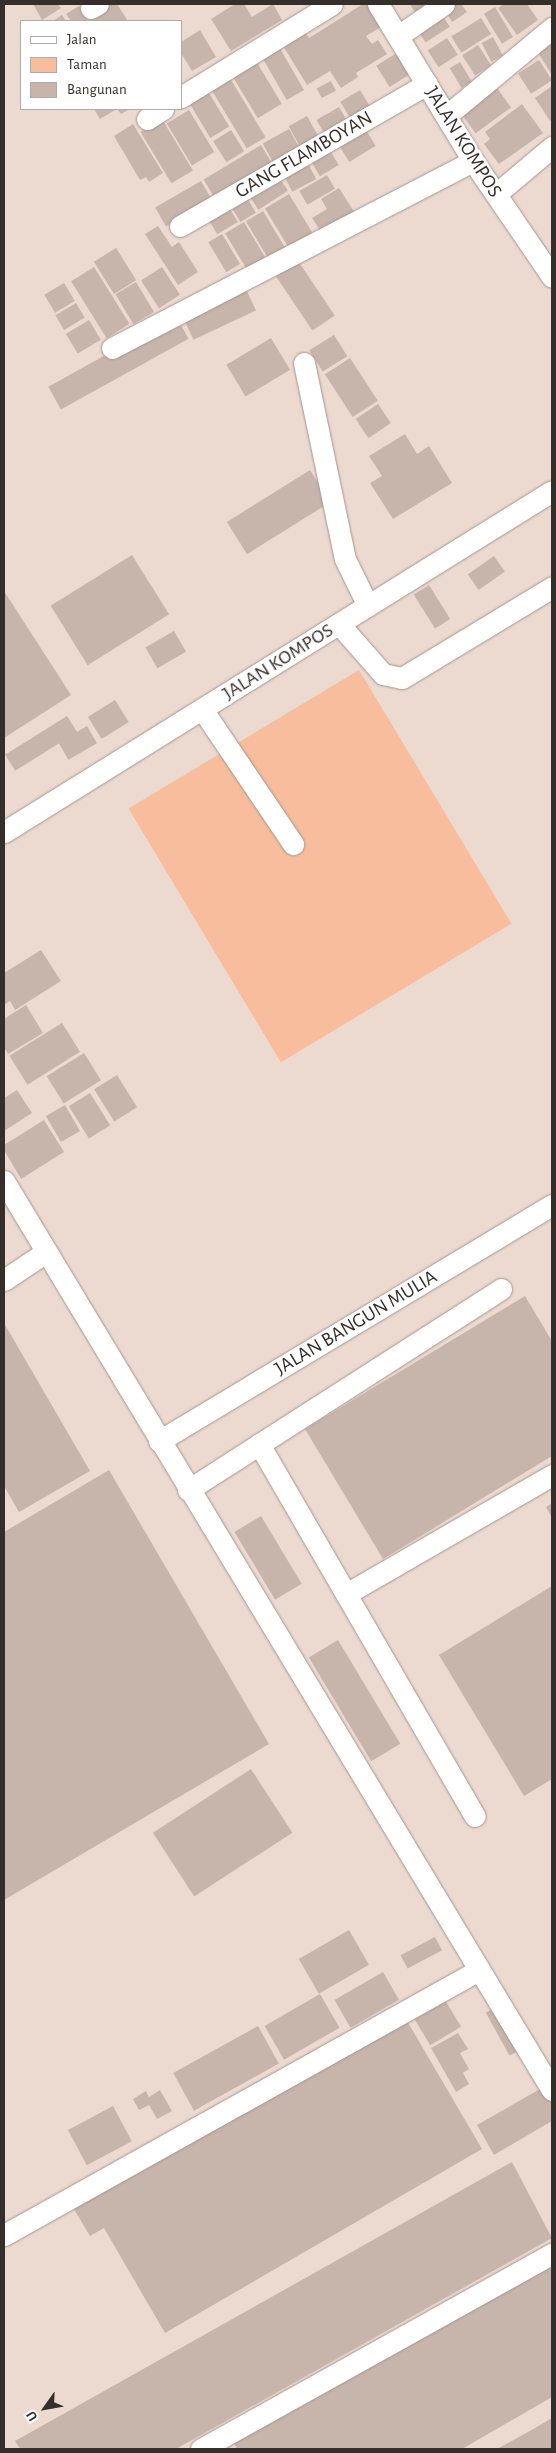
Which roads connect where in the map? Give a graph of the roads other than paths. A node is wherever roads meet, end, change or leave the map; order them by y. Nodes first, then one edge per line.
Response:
1 (332, 4) edge
2 (378, 4) edge
3 (444, 4) edge
4 (552, 28) edge
5 (398, 36) junction
6 (427, 84) junction
7 (182, 96) edge
8 (446, 116) junction
9 (552, 147) edge
10 (473, 161) junction
11 (496, 194) junction
12 (180, 226) dead end
13 (552, 277) edge
14 (112, 348) dead end
15 (304, 363) dead end
16 (552, 491) edge
17 (552, 587) edge
18 (368, 606) junction
19 (338, 624) junction
20 (202, 709) junction
21 (4, 832) edge
22 (293, 844) dead end
23 (4, 1181) edge
24 (552, 1205) edge
25 (46, 1252) junction
26 (4, 1280) edge
27 (501, 1290) dead end
28 (159, 1442) junction
29 (259, 1444) junction
30 (552, 1475) edge
31 (188, 1490) junction
32 (346, 1594) junction
33 (475, 1816) dead end
34 (478, 1970) junction
35 (552, 2090) edge
36 (4, 2235) edge
37 (552, 2254) edge
38 (201, 2449) edge

1 - 7 street
2 - 5 street, JALAN KOMPOS
3 - 5 street
4 - 8 street
5 - 6 street, JALAN KOMPOS
6 - 8 street, JALAN KOMPOS
6 - 12 street, GANG FLAMBOYAN
8 - 10 street, JALAN KOMPOS
9 - 11 street
10 - 11 street, JALAN KOMPOS
10 - 14 street
11 - 13 street, JALAN KOMPOS
15 - 18 street
16 - 18 street, JALAN KOMPOS
17 - 19 street
18 - 19 street, JALAN KOMPOS
19 - 20 street, JALAN KOMPOS
20 - 21 street, JALAN KOMPOS
20 - 22 street
23 - 25 street
24 - 28 street, JALAN BANGUN MULIA
25 - 26 street
25 - 28 street
27 - 29 street
28 - 31 street
29 - 31 street
29 - 32 street
30 - 32 street
31 - 34 street
32 - 33 street
34 - 35 street
34 - 36 street
37 - 38 street

